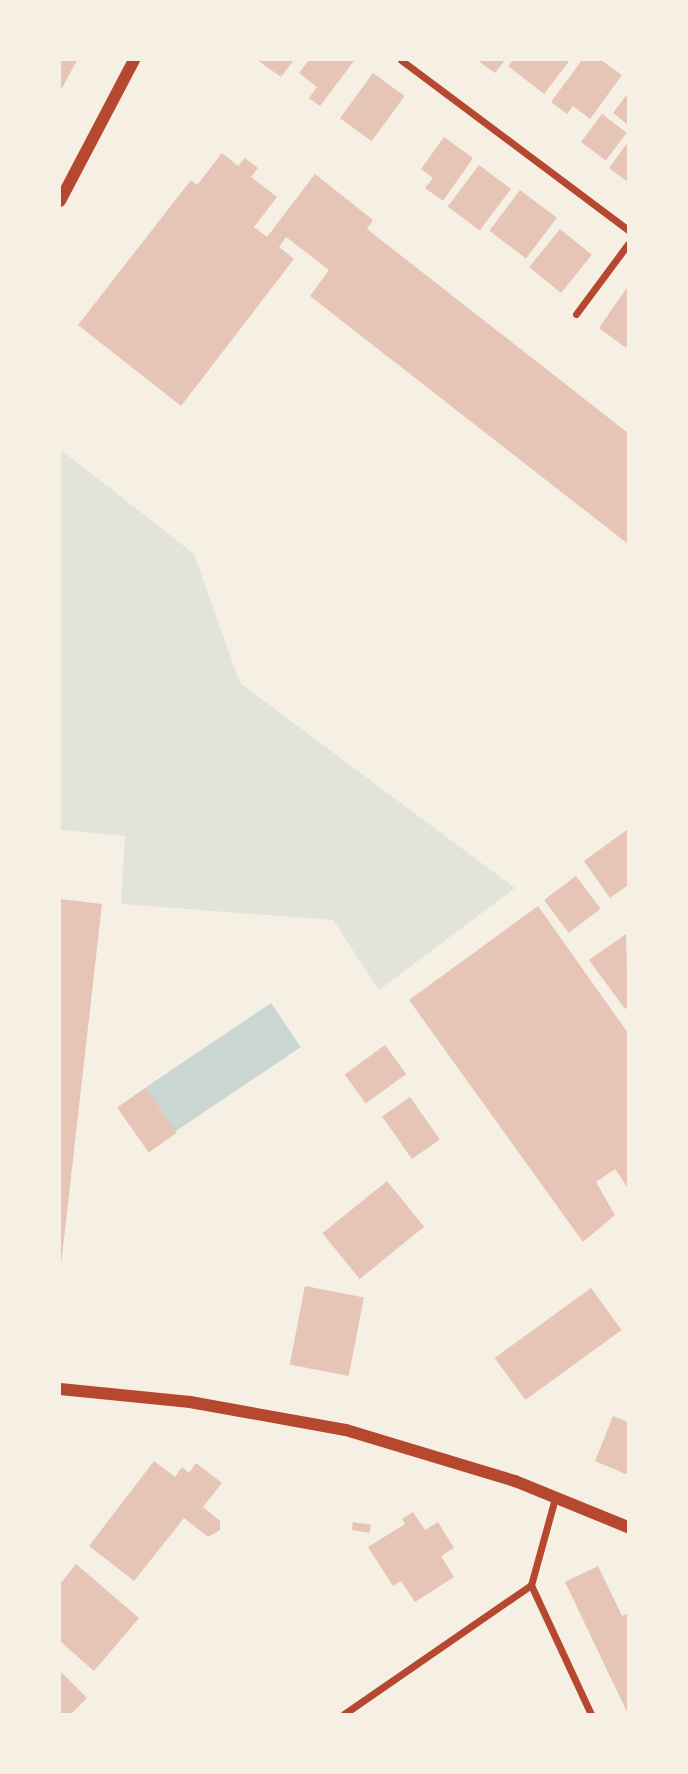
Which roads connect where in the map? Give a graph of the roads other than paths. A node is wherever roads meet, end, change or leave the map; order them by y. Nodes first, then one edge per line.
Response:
1 (134, 60) edge
2 (401, 60) edge
3 (60, 201) edge
4 (628, 230) edge
5 (628, 244) edge
6 (576, 314) dead end
7 (60, 1389) edge
8 (555, 1498) junction
9 (628, 1527) edge
10 (531, 1585) junction
11 (344, 1714) edge
12 (591, 1714) edge

1 - 3 street
2 - 4 street
5 - 6 street
7 - 8 street
8 - 9 street
8 - 10 street
10 - 11 street
10 - 12 street

